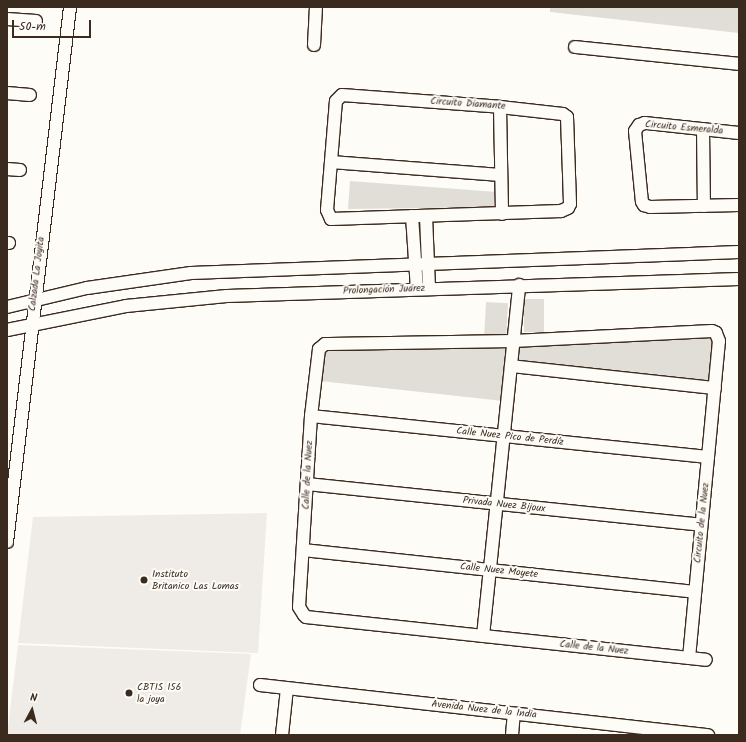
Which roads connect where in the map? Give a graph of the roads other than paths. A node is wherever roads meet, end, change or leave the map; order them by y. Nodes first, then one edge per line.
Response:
1 (70, 7) edge
2 (316, 7) edge
3 (7, 19) edge
4 (36, 21) dead end
5 (314, 45) dead end
6 (575, 47) dead end
7 (739, 64) edge
8 (7, 93) edge
9 (30, 94) dead end
10 (500, 107) junction
11 (704, 129) junction
12 (739, 133) edge
13 (331, 162) junction
14 (7, 169) edge
15 (20, 170) dead end
16 (501, 175) junction
17 (739, 205) edge
18 (704, 206) junction
19 (502, 214) junction
20 (412, 216) junction
21 (426, 216) junction
22 (739, 252) edge
23 (416, 264) junction
24 (428, 264) junction
25 (739, 278) edge
26 (519, 285) junction
27 (423, 289) junction
28 (34, 299) junction
29 (7, 307) edge
30 (32, 324) junction
31 (7, 330) edge
32 (513, 341) junction
33 (511, 366) junction
34 (715, 388) junction
35 (311, 416) junction
36 (504, 436) junction
37 (708, 457) junction
38 (307, 484) junction
39 (497, 504) junction
40 (702, 525) junction
41 (7, 542) edge
42 (303, 550) junction
43 (490, 570) junction
44 (695, 592) junction
45 (483, 636) junction
46 (689, 658) junction
47 (706, 660) dead end
48 (260, 685) dead end
49 (287, 688) junction
50 (514, 714) junction
51 (282, 735) edge
52 (512, 735) edge
53 (708, 735) edge

1 - 28 street, Calzada La Joyita
2 - 5 street
3 - 4 street
6 - 7 street
8 - 9 street
10 - 13 street, Circuito Diamante
10 - 16 street
10 - 19 street, Circuito Diamante
11 - 12 street, Circuito Esmeralda
11 - 18 street
11 - 18 street, Circuito Esmeralda
13 - 16 street
13 - 20 street, Circuito Diamante
14 - 15 street
16 - 19 street
17 - 18 street, Circuito Esmeralda
19 - 21 street, Circuito Diamante
20 - 21 street, Circuito Diamante
20 - 23 street
21 - 24 street
22 - 24 street
23 - 24 street
23 - 27 street
23 - 28 street
24 - 27 street
25 - 26 street, Prolongación Juárez
26 - 27 street, Prolongación Juárez
26 - 32 street
27 - 30 street, Prolongación Juárez
28 - 29 street
28 - 30 street, Calzada La Joyita
30 - 31 street, Prolongación Juárez
30 - 41 street, Calzada La Joyita
32 - 33 street
32 - 34 street, Circuito de la Nuez
32 - 35 street, Calle de la Nuez
33 - 34 street
33 - 36 street
34 - 37 street, Circuito de la Nuez
35 - 36 street, Calle Nuez Pico de Perdíz
35 - 38 street, Calle de la Nuez
36 - 37 street, Calle Nuez Pico de Perdíz
36 - 39 street
37 - 40 street, Circuito de la Nuez
38 - 39 street, Privada Nuez Bijoux
38 - 42 street, Calle de la Nuez
39 - 40 street, Privada Nuez Bijoux
39 - 43 street
40 - 44 street, Circuito de la Nuez
42 - 43 street, Calle Nuez Moyete
42 - 45 street, Calle de la Nuez
43 - 44 street, Calle Nuez Moyete
43 - 45 street
44 - 46 street, Circuito de la Nuez
45 - 46 street, Calle de la Nuez
46 - 47 street, Calle de la Nuez
48 - 49 street, Avenida Nuez de la India
49 - 50 street, Avenida Nuez de la India
49 - 51 street
50 - 52 street
50 - 53 street, Avenida Nuez de la India

